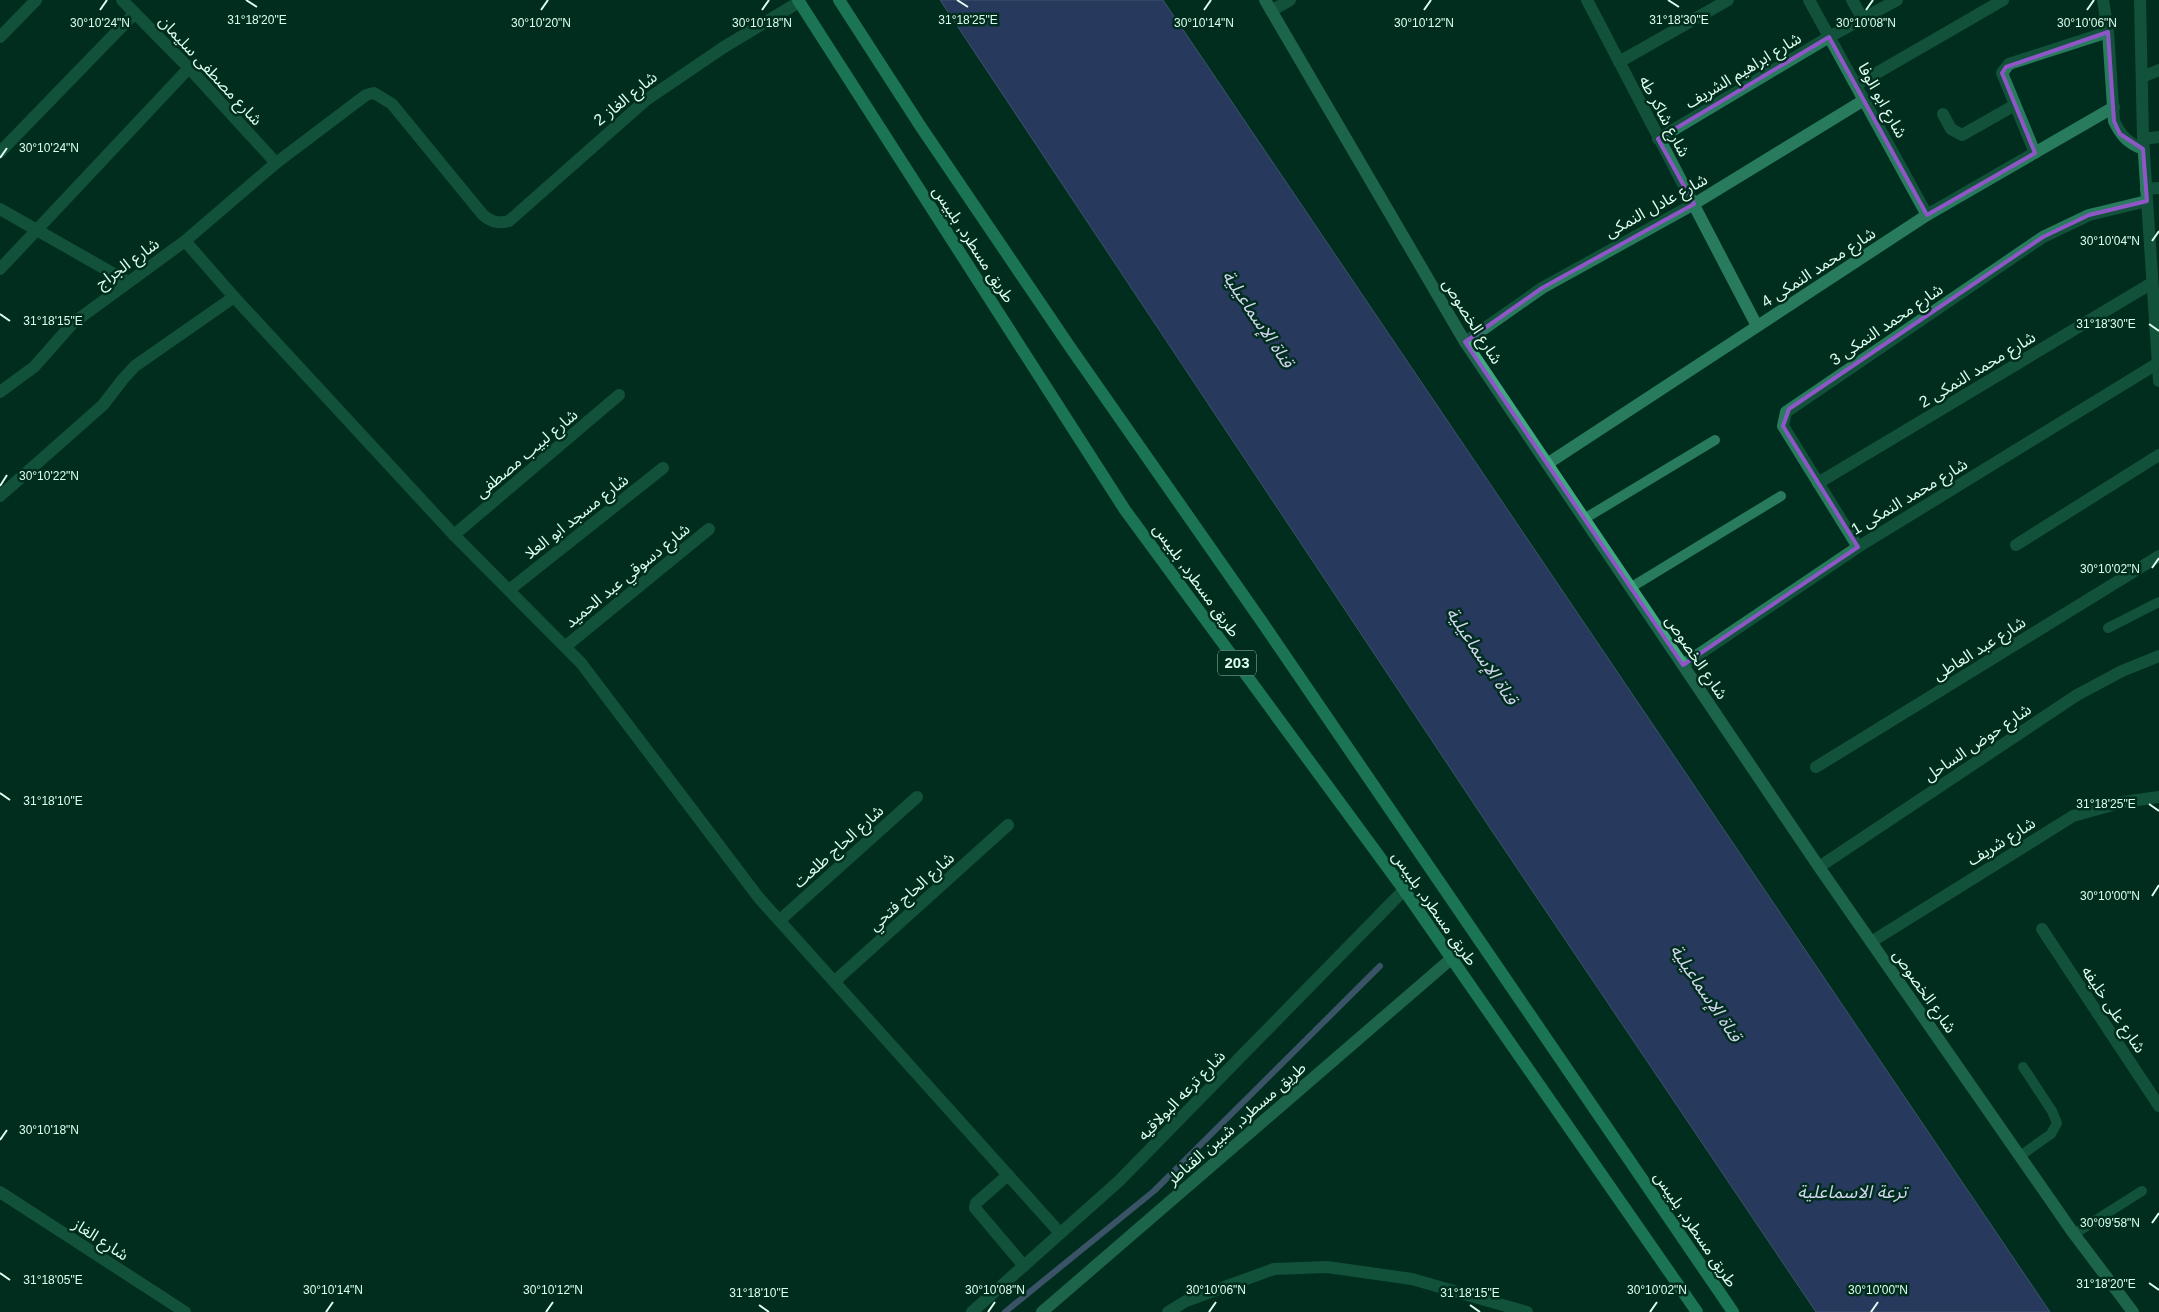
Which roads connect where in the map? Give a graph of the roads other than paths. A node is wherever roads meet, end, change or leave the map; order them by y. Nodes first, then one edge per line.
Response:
1 (36, 0) edge
2 (122, 0) edge
3 (839, 0) edge
4 (1290, 0) edge
5 (1587, 0) edge
6 (1728, 0) edge
7 (1809, 0) edge
8 (1852, 0) edge
9 (1897, 0) edge
10 (2003, 0) edge
11 (2103, 0) edge
12 (2142, 0) edge
13 (798, 1) edge
14 (1268, 5) edge
15 (135, 13) junction
16 (1863, 19) junction
17 (2108, 32) junction
18 (0, 37) edge
19 (1829, 37) junction
20 (1619, 62) junction
21 (189, 68) junction
22 (2159, 70) edge
23 (2142, 77) junction
24 (1856, 86) junction
25 (1864, 100) junction
26 (2015, 105) junction
27 (2114, 107) junction
28 (1943, 114) dead end
29 (2159, 137) edge
30 (1658, 139) junction
31 (2143, 144) junction
32 (0, 152) edge
33 (2035, 153) junction
34 (276, 163) junction
35 (2151, 193) edge
36 (1694, 204) junction
37 (0, 208) edge
38 (483, 215) joint
39 (1928, 215) junction
40 (37, 230) junction
41 (184, 241) junction
42 (0, 268) edge
43 (128, 282) junction
44 (2152, 283) junction
45 (234, 297) junction
46 (2156, 300) edge
47 (1757, 326) junction
48 (1465, 342) junction
49 (2158, 348) edge
50 (2158, 363) edge
51 (2159, 381) edge
52 (0, 392) edge
53 (619, 395) dead end
54 (1715, 440) dead end
55 (2159, 455) edge
56 (1547, 464) junction
57 (663, 468) dead end
58 (1818, 483) junction
59 (0, 496) edge
60 (1781, 496) dead end
61 (1584, 518) junction
62 (709, 529) dead end
63 (454, 535) junction
64 (2016, 545) dead end
65 (1858, 547) junction
66 (2159, 556) edge
67 (1630, 588) junction
68 (509, 590) junction
69 (2159, 602) edge
70 (2108, 628) dead end
71 (566, 646) junction
72 (2159, 656) edge
73 (1683, 664) junction
74 (1816, 768) dead end
75 (917, 797) dead end
76 (2159, 797) edge
77 (1008, 825) dead end
78 (1819, 867) junction
79 (1404, 890) junction
80 (780, 920) junction
81 (2042, 929) dead end
82 (1871, 942) junction
83 (1451, 959) junction
84 (835, 981) junction
85 (2023, 1067) dead end
86 (2159, 1106) edge
87 (2020, 1156) junction
88 (1008, 1176) junction
89 (2142, 1191) dead end
90 (0, 1192) edge
91 (1060, 1234) junction
92 (2074, 1234) junction
93 (1024, 1266) junction
94 (185, 1312) edge
95 (972, 1312) edge
96 (1042, 1312) edge
97 (1168, 1312) edge
98 (1527, 1312) edge
99 (1697, 1312) edge
100 (1733, 1312) edge
101 (2133, 1312) edge

1 - 18 street
2 - 15 street, شارع مصطفى سليمان
3 - 100 main road, طريق مسطرد, بلبيس / 203
4 - 14 street
5 - 20 street, شارع شاكر طه
6 - 20 street
7 - 19 street, شارع ابو الوفا
8 - 16 street
9 - 16 street, شارع ابراهيم الشريف
10 - 24 street
11 - 17 street
12 - 23 street
13 - 38 street, شارع الغاز 2
13 - 79 main road, طريق مسطرد, بلبيس / 203
14 - 48 main road, شارع الخصوص
15 - 21 street, شارع مصطفى سليمان
15 - 32 street
16 - 19 street, شارع ابراهيم الشريف
17 - 26 street
17 - 27 street
19 - 24 street, شارع ابو الوفا
19 - 30 street, شارع ابراهيم الشريف
20 - 30 street, شارع شاكر طه
21 - 34 street, شارع مصطفى سليمان
21 - 40 street
22 - 23 street
23 - 31 street
24 - 25 street, شارع ابو الوفا
25 - 36 street, شارع عادل النمكى
25 - 39 street, شارع ابو الوفا
26 - 28 street
26 - 33 street
27 - 31 street
27 - 33 street, شارع محمد النمكى 4
29 - 31 street
30 - 36 street, شارع شاكر طه
31 - 35 street
33 - 39 street, شارع محمد النمكى 4
34 - 38 street, شارع الجراج
34 - 41 street, شارع الجراج
35 - 44 street
35 - 58 street, شارع محمد النمكى 3
36 - 47 street, شارع شاكر طه
36 - 48 street, شارع عادل النمكى
37 - 40 street
39 - 47 street, شارع محمد النمكى 4
40 - 42 street
40 - 43 street
41 - 43 street, شارع الجراج
41 - 45 street
43 - 52 street, شارع الجراج
44 - 46 street
44 - 58 street, شارع محمد النمكى 2
45 - 59 street
45 - 63 street
46 - 49 street
47 - 56 street, شارع محمد النمكى 4
48 - 56 main road, شارع الخصوص
49 - 50 street
50 - 51 street
50 - 65 street, شارع محمد النمكى 1
53 - 63 street, شارع لبيب مصطفى
54 - 61 lane
55 - 64 street
56 - 61 main road, شارع الخصوص
57 - 68 street, شارع مسجد ابو العلا
58 - 65 street, شارع محمد النمكى 3
60 - 67 lane
61 - 67 main road, شارع الخصوص
62 - 71 street, شارع دسوقي عبد الحميد
63 - 68 street
65 - 73 street, شارع محمد النمكى 1
66 - 74 street, شارع عبد العاطى
67 - 73 main road, شارع الخصوص
68 - 71 street
69 - 70 lane
71 - 80 street
72 - 78 street, شارع حوض الساحل
73 - 78 main road, شارع الخصوص
75 - 80 street, شارع الحاج طلعت
76 - 82 street, شارع شريف
77 - 84 street, شارع الحاج فتحي
78 - 82 main road, شارع الخصوص
79 - 83 main road, طريق مسطرد, بلبيس / 203
79 - 91 street, شارع ترعه البولاقيه
80 - 84 street
81 - 86 street, شارع على خليفه
82 - 87 main road, شارع الخصوص
83 - 96 main road, طريق مسطرد, شبين القناطر
83 - 99 main road, طريق مسطرد, بلبيس / 203
84 - 88 street
85 - 87 lane
87 - 92 main road, شارع الخصوص
88 - 91 street
88 - 93 street
89 - 92 lane
90 - 94 street, شارع الغاز
91 - 93 street, شارع ترعه البولاقيه
92 - 101 main road, شارع الخصوص
93 - 95 street, شارع ترعه البولاقيه
97 - 98 street

